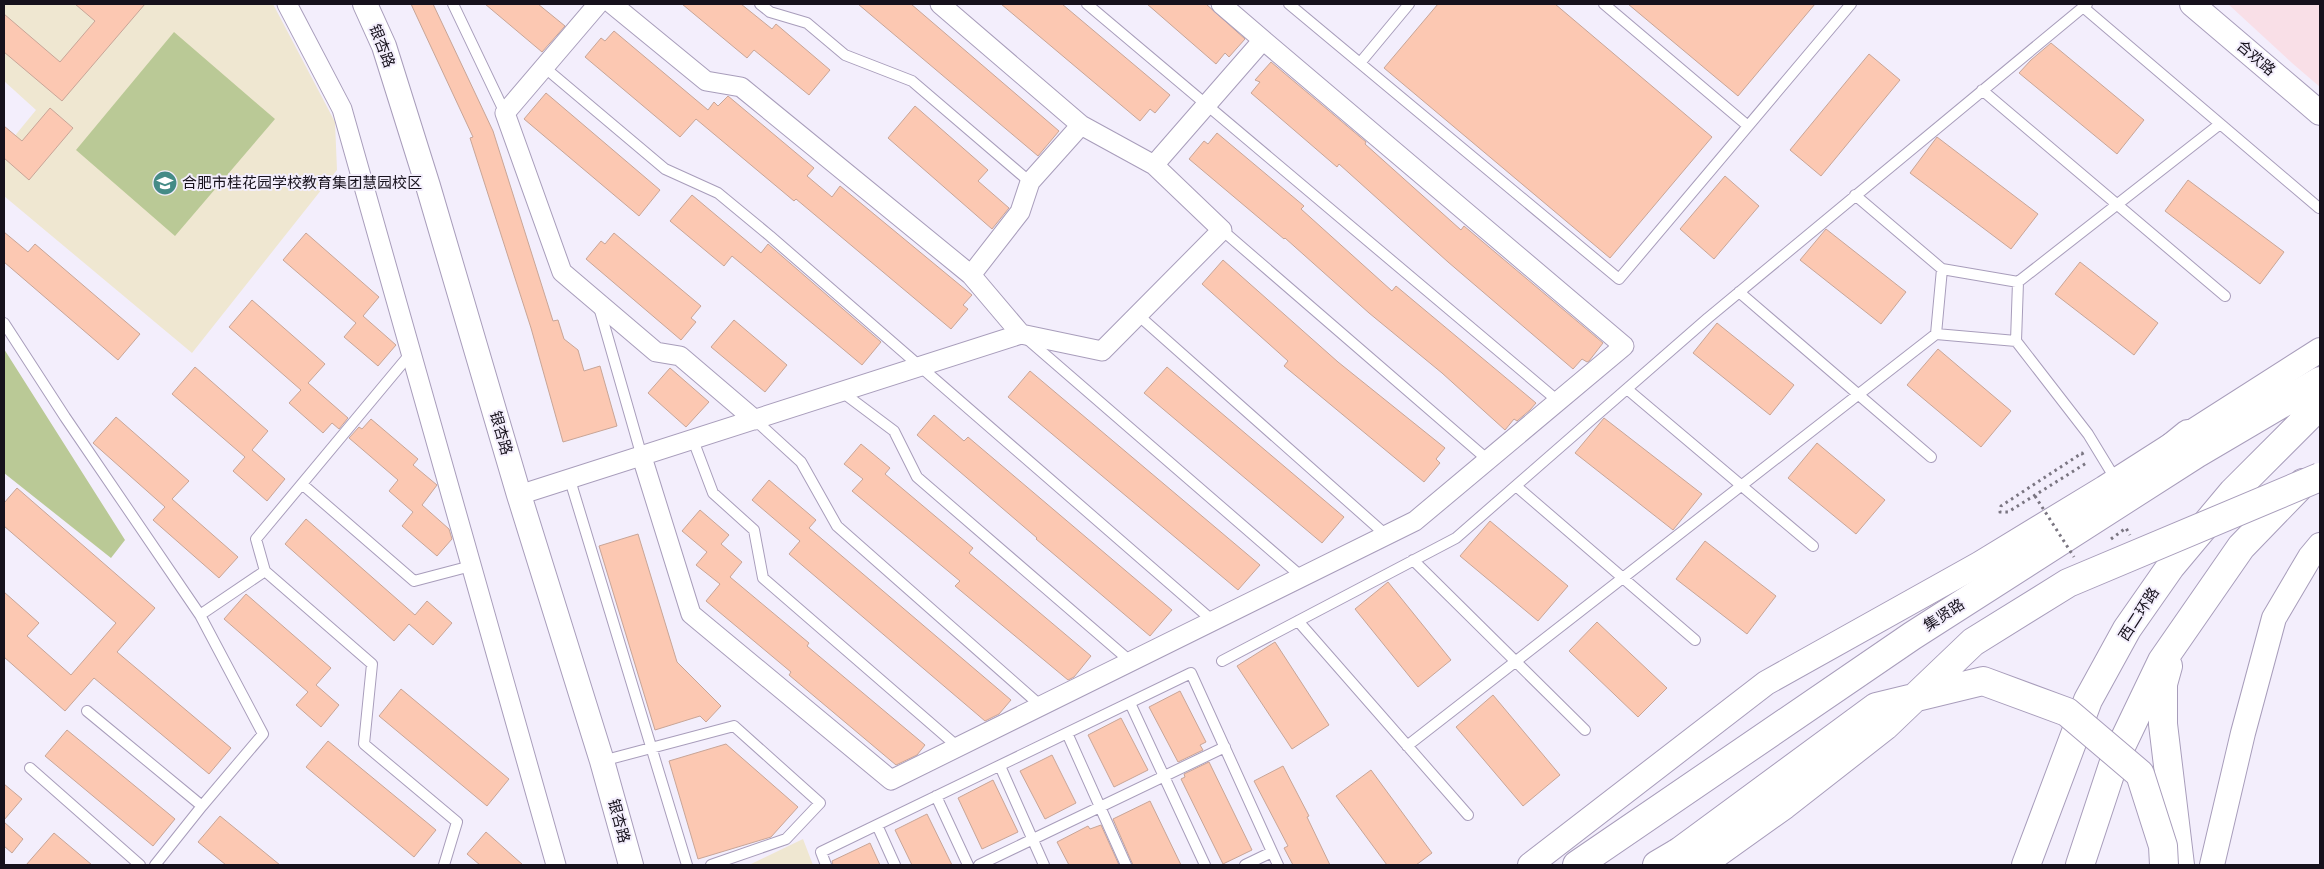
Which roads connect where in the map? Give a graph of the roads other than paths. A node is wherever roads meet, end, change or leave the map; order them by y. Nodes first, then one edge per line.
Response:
1 (288, 4) edge
2 (365, 4) edge
3 (453, 4) edge
4 (598, 4) edge
5 (612, 4) edge
6 (760, 4) edge
7 (940, 4) edge
8 (1087, 4) edge
9 (1221, 4) edge
10 (1289, 4) edge
11 (1409, 4) edge
12 (1604, 4) edge
13 (1851, 4) edge
14 (2192, 4) edge
15 (2085, 5) edge
16 (1263, 40) junction
17 (1360, 63) junction
18 (544, 67) junction
19 (1982, 90) junction
20 (1207, 104) junction
21 (505, 113) junction
22 (2320, 113) edge
23 (2220, 124) junction
24 (1081, 125) junction
25 (1748, 126) junction
26 (1154, 165) junction
27 (1030, 182) junction
28 (1855, 195) junction
29 (2117, 204) junction
30 (2319, 208) edge
31 (1222, 230) junction
32 (1942, 269) junction
33 (971, 275) junction
34 (2018, 282) junction
35 (1739, 292) junction
36 (2225, 296) dead end
37 (598, 302) junction
38 (1138, 315) junction
39 (4, 323) edge
40 (1021, 334) junction
41 (1936, 334) junction
42 (2016, 341) junction
43 (2320, 350) edge
44 (411, 353) junction
45 (921, 366) junction
46 (2320, 381) edge
47 (1626, 389) junction
48 (842, 392) junction
49 (1858, 395) junction
50 (1558, 401) junction
51 (2320, 405) edge
52 (755, 420) junction
53 (2188, 434) junction
54 (693, 440) junction
55 (642, 457) junction
56 (1931, 457) dead end
57 (1488, 460) junction
58 (2320, 465) edge
59 (2320, 477) edge
60 (570, 480) junction
61 (302, 484) junction
62 (2110, 484) junction
63 (1516, 486) junction
64 (1741, 486) junction
65 (519, 495) junction
66 (1386, 535) junction
67 (1813, 546) dead end
68 (2044, 551) junction
69 (2315, 555) edge
70 (1413, 560) junction
71 (471, 566) junction
72 (265, 571) junction
73 (1302, 576) junction
74 (1623, 578) junction
75 (200, 616) junction
76 (1213, 620) junction
77 (1298, 621) junction
78 (1695, 640) dead end
79 (2174, 644) junction
80 (1130, 661) junction
81 (1222, 661) dead end
82 (1516, 661) junction
83 (1130, 703) junction
84 (1040, 706) junction
85 (87, 711) dead end
86 (1585, 730) dead end
87 (1067, 733) junction
88 (1407, 746) junction
89 (958, 747) junction
90 (1225, 747) junction
91 (650, 748) junction
92 (602, 761) junction
93 (1000, 766) junction
94 (30, 768) dead end
95 (1164, 776) junction
96 (936, 796) junction
97 (202, 806) junction
98 (1100, 807) junction
99 (1468, 815) dead end
100 (877, 825) junction
101 (1033, 839) junction
102 (1272, 852) junction
103 (1684, 862) edge
104 (140, 865) edge
105 (155, 865) edge
106 (444, 865) edge
107 (556, 865) edge
108 (631, 865) edge
109 (687, 865) edge
110 (711, 865) edge
111 (826, 865) edge
112 (895, 865) edge
113 (968, 865) edge
114 (979, 865) edge
115 (1044, 865) edge
116 (1126, 865) edge
117 (1205, 865) edge
118 (1245, 865) edge
119 (1278, 865) edge
120 (1530, 865) edge
121 (1577, 865) edge
122 (2026, 865) edge
123 (2080, 865) edge
124 (2164, 865) edge
125 (2180, 865) edge
126 (2212, 865) edge

1 - 44 street
2 - 65 street, 银杏路
3 - 21 lane
4 - 18 street
5 - 33 street
6 - 27 lane
7 - 24 street
8 - 20 lane
9 - 16 street
10 - 17 lane
11 - 17 lane
12 - 25 lane
13 - 25 lane
14 - 22 street, 合欢路
15 - 19 lane
15 - 23 lane
16 - 20 street
16 - 50 street
17 - 25 lane
18 - 21 street
18 - 45 lane
19 - 28 lane
19 - 29 lane
20 - 26 street
20 - 50 lane
21 - 37 street
23 - 29 lane
23 - 30 lane
24 - 26 street
24 - 27 street
26 - 31 street
27 - 33 street
28 - 32 lane
28 - 35 lane
29 - 34 lane
29 - 36 lane
31 - 38 street
31 - 57 lane
32 - 34 lane
32 - 41 lane
33 - 40 street
34 - 42 lane
35 - 47 lane
35 - 49 lane
37 - 52 street
37 - 55 lane
38 - 40 street
38 - 66 lane
39 - 75 lane
40 - 45 street
40 - 73 lane
41 - 42 lane
41 - 49 lane
42 - 62 lane
43 - 53 street
44 - 61 lane
44 - 71 street
45 - 48 street
45 - 76 lane
46 - 68 highway, 集贤路
47 - 63 lane
47 - 64 lane
48 - 52 street
48 - 80 lane
49 - 56 lane
49 - 64 lane
50 - 57 street
51 - 122 highway, 西二环路
52 - 54 street
52 - 84 lane
53 - 62 street
53 - 68 highway
54 - 55 street
54 - 89 lane
55 - 60 street
55 - 89 street
57 - 66 street
58 - 79 highway
59 - 103 highway, bridge
60 - 65 street
60 - 91 lane
61 - 71 lane
61 - 72 lane
62 - 120 street
63 - 70 lane
63 - 74 lane
64 - 67 lane
64 - 74 lane
65 - 92 street, 银杏路
66 - 73 street
68 - 121 highway, 集贤路
69 - 126 street
70 - 77 lane
70 - 82 lane
71 - 107 street
72 - 75 lane
72 - 106 lane
73 - 76 street
74 - 78 lane
74 - 82 lane
75 - 97 lane
76 - 80 street
77 - 81 lane
77 - 88 lane
79 - 123 highway
79 - 125 highway
80 - 84 street
82 - 86 lane
82 - 88 lane
83 - 87 lane
83 - 90 lane
83 - 95 lane
84 - 89 street
85 - 97 lane
87 - 93 lane
87 - 98 lane
88 - 99 lane
90 - 95 lane
90 - 102 lane
91 - 92 lane
91 - 109 lane
91 - 110 lane
92 - 108 street, 银杏路
93 - 96 lane
93 - 101 lane
94 - 104 lane
95 - 98 lane
95 - 117 lane
96 - 100 lane
96 - 113 lane
97 - 105 lane
98 - 101 lane
98 - 116 lane
100 - 111 lane
100 - 112 lane
101 - 114 lane
101 - 115 lane
102 - 118 lane
102 - 119 lane
103 - 124 highway, bridge

